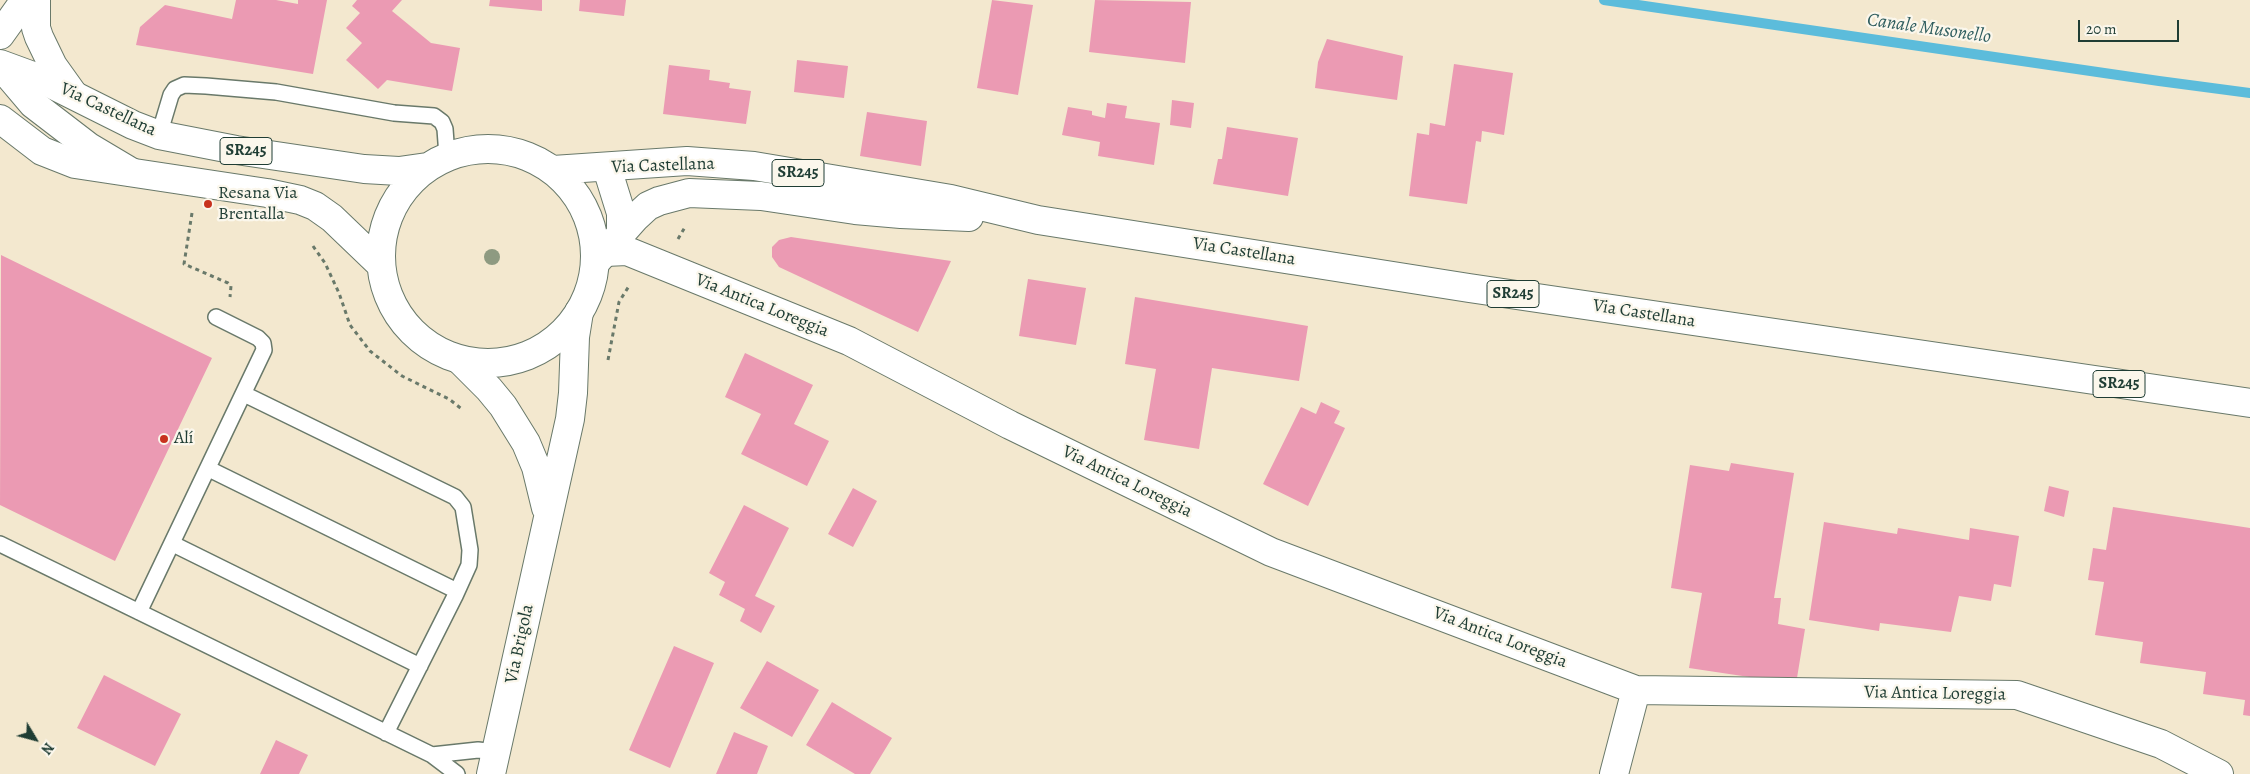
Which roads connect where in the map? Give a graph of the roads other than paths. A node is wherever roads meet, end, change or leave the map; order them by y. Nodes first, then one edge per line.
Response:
1 (25, 0) edge
2 (36, 0) edge
3 (0, 35) edge
4 (0, 64) edge
5 (73, 94) junction
6 (0, 119) edge
7 (159, 135) junction
8 (437, 162) junction
9 (607, 168) junction
10 (553, 170) junction
11 (134, 174) junction
12 (1038, 220) junction
13 (612, 250) junction
14 (380, 264) junction
15 (579, 312) junction
16 (218, 318) road end
17 (460, 360) junction
18 (244, 394) junction
19 (2250, 404) edge
20 (209, 469) junction
21 (547, 514) junction
22 (0, 544) edge
23 (173, 544) junction
24 (457, 591) junction
25 (139, 612) junction
26 (420, 666) junction
27 (1636, 690) junction
28 (386, 732) junction
29 (432, 756) junction
30 (494, 763) edge
31 (458, 774) edge
32 (1614, 774) edge
33 (2219, 774) edge

1 - 3 main road
2 - 5 main road
4 - 5 main road, Via Castellana / SR245
4 - 11 main road
5 - 7 main road, Via Castellana / SR245
6 - 11 main road, SR245
7 - 8 main road, Via Castellana / SR245
7 - 8 lane
8 - 10 main road, SR245
8 - 14 main road, SR245
9 - 10 main road, Via Castellana / SR245
9 - 12 main road, Via Castellana / SR245
9 - 13 main road
10 - 13 main road, SR245
11 - 14 main road, SR245
12 - 13 main road, Via Castellana / SR245
12 - 19 main road, Via Castellana / SR245
13 - 15 main road, SR245
13 - 27 main road, Via Antica Loreggia
14 - 17 main road, SR245
15 - 17 main road, SR245
15 - 21 main road, Via Brigola
16 - 18 lane
17 - 21 main road, Via Brigola
18 - 20 lane
18 - 24 lane
20 - 23 lane
20 - 24 lane
21 - 30 main road, Via Brigola
22 - 25 lane
23 - 25 lane
23 - 26 lane
24 - 26 lane
25 - 28 lane
26 - 28 lane
27 - 32 main road
27 - 33 main road, Via Antica Loreggia
28 - 29 lane
29 - 30 lane
29 - 31 lane

